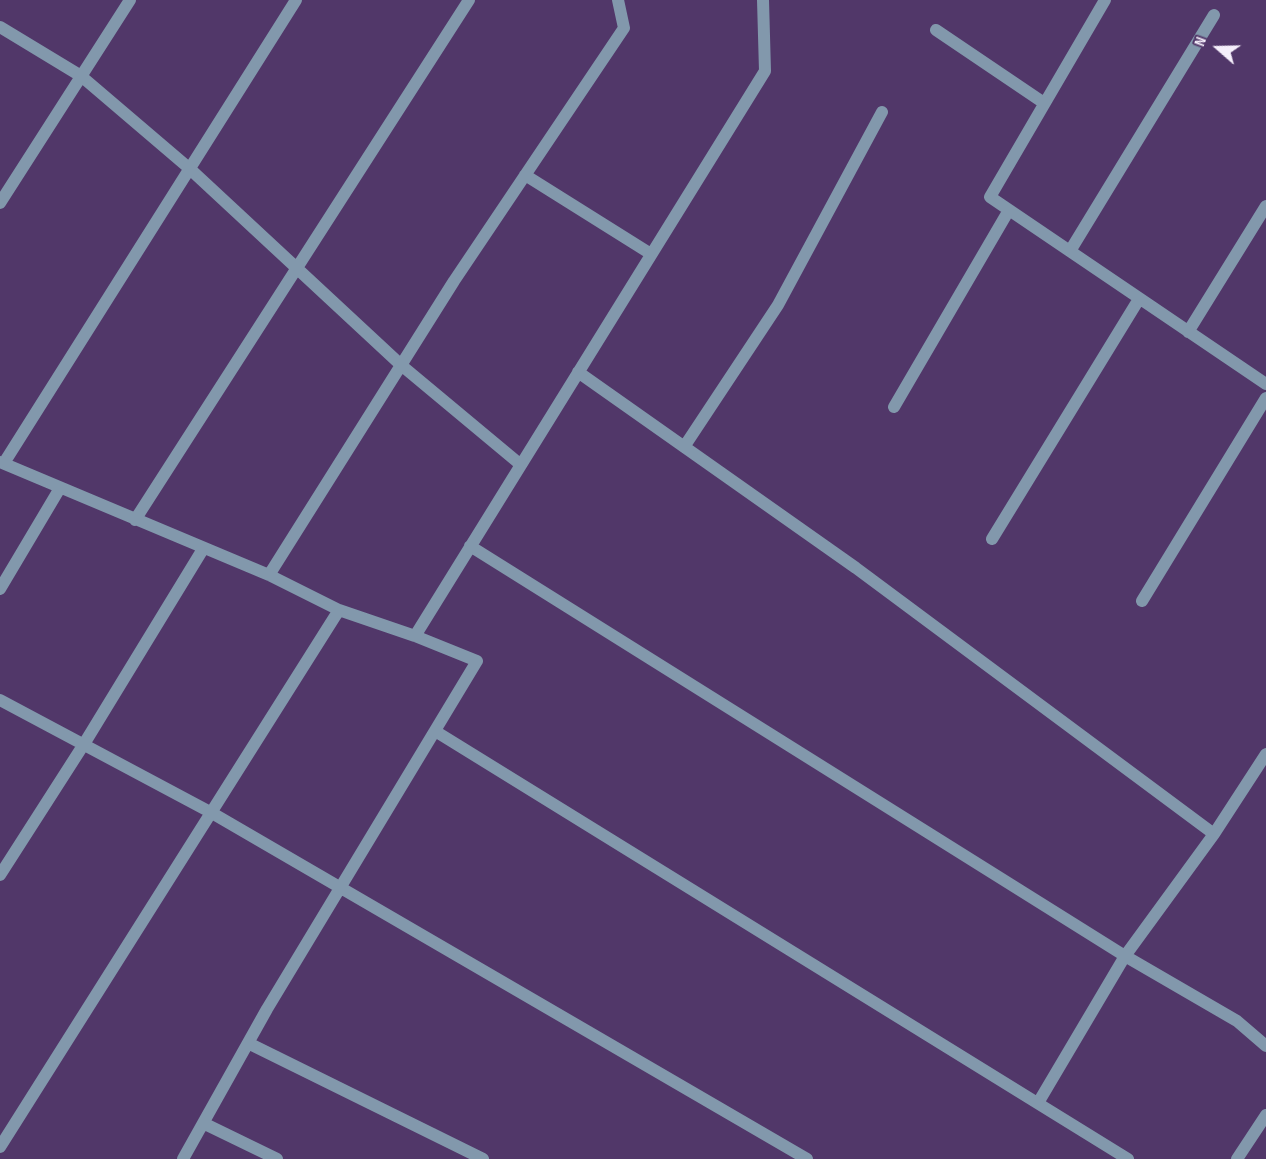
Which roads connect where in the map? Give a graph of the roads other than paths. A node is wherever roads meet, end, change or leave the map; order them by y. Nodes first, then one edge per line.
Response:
1 (130, 0) edge
2 (296, 0) edge
3 (470, 0) edge
4 (618, 0) edge
5 (763, 0) edge
6 (1105, 0) edge
7 (1214, 15) dead end
8 (0, 27) edge
9 (936, 30) dead end
10 (81, 76) junction
11 (1044, 103) junction
12 (882, 112) dead end
13 (190, 169) junction
14 (525, 175) junction
15 (0, 203) edge
16 (1266, 206) edge
17 (1009, 210) junction
18 (1071, 251) junction
19 (651, 254) junction
20 (298, 268) junction
21 (1139, 298) junction
22 (1188, 332) junction
23 (401, 365) junction
24 (578, 372) junction
25 (1266, 384) edge
26 (1266, 398) edge
27 (894, 407) dead end
28 (684, 447) junction
29 (2, 462) edge
30 (520, 465) junction
31 (60, 488) junction
32 (135, 520) junction
33 (992, 539) dead end
34 (470, 546) junction
35 (203, 549) junction
36 (269, 575) junction
37 (0, 589) edge
38 (1142, 601) dead end
39 (339, 610) junction
40 (415, 636) junction
41 (0, 700) edge
42 (435, 731) junction
43 (84, 744) junction
44 (1266, 754) edge
45 (212, 813) junction
46 (1215, 834) junction
47 (0, 875) edge
48 (341, 887) junction
49 (1125, 956) junction
50 (248, 1043) junction
51 (1266, 1046) edge
52 (1038, 1103) junction
53 (1266, 1115) edge
54 (203, 1123) junction
55 (0, 1147) edge
56 (183, 1159) edge
57 (277, 1159) edge
58 (483, 1159) edge
59 (807, 1159) edge
60 (1128, 1159) edge
61 (1237, 1159) edge

1 - 10 street
2 - 13 street
3 - 20 street
4 - 14 street
5 - 19 street
6 - 11 street
7 - 18 street
8 - 10 street
9 - 11 street
10 - 13 street
10 - 15 street
11 - 17 street
12 - 28 street
13 - 20 street
13 - 29 street
14 - 19 street
14 - 23 street
16 - 22 street
17 - 18 street
17 - 27 street
18 - 21 street
19 - 24 street
20 - 23 street
20 - 32 street
21 - 22 street
21 - 33 street
22 - 25 street
23 - 30 street
23 - 36 street
24 - 28 street
24 - 30 street
26 - 38 street
28 - 46 street
29 - 31 street
30 - 34 street
31 - 32 street
31 - 37 street
32 - 35 street
34 - 40 street
34 - 49 street
35 - 36 street
35 - 43 street
36 - 39 street
39 - 40 street
39 - 45 street
40 - 42 street
41 - 43 street
42 - 48 street
42 - 52 street
43 - 45 street
43 - 47 street
44 - 46 street
45 - 48 street
45 - 55 street
46 - 49 street
48 - 50 street
48 - 59 street
49 - 51 street
49 - 52 street
50 - 54 street
50 - 58 street
52 - 60 street
53 - 61 street
54 - 56 street
54 - 57 street

